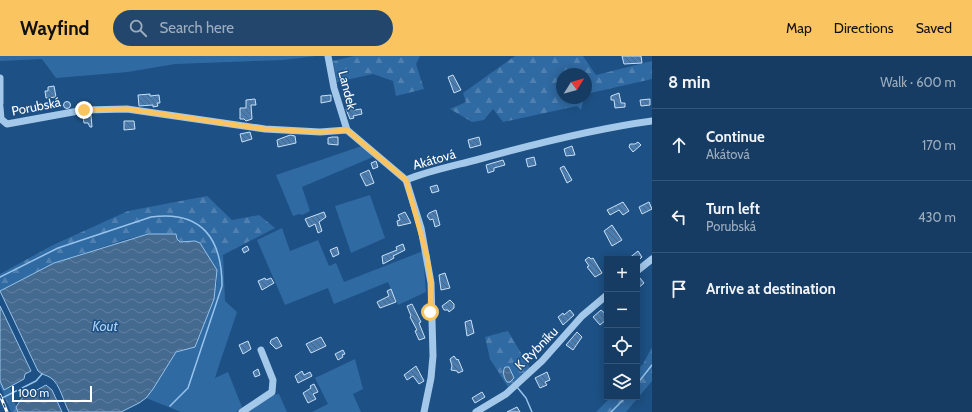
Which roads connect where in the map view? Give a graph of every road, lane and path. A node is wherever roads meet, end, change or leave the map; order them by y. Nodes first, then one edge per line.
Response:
1 (328, 56) edge
2 (0, 78) edge
3 (0, 103) edge
4 (0, 107) edge
5 (652, 121) edge
6 (347, 130) junction
7 (406, 180) junction
8 (652, 259) edge
9 (640, 268) edge
10 (604, 298) edge
11 (261, 350) dead end
12 (242, 412) edge
13 (424, 412) edge
14 (476, 412) edge

1 - 6 street, Landek
2 - 3 street, Porubská
4 - 6 street, Porubská
5 - 7 street, Akátová
6 - 7 street
7 - 13 street, Akátová
8 - 9 street
10 - 14 street, K Rybníku
11 - 12 street

